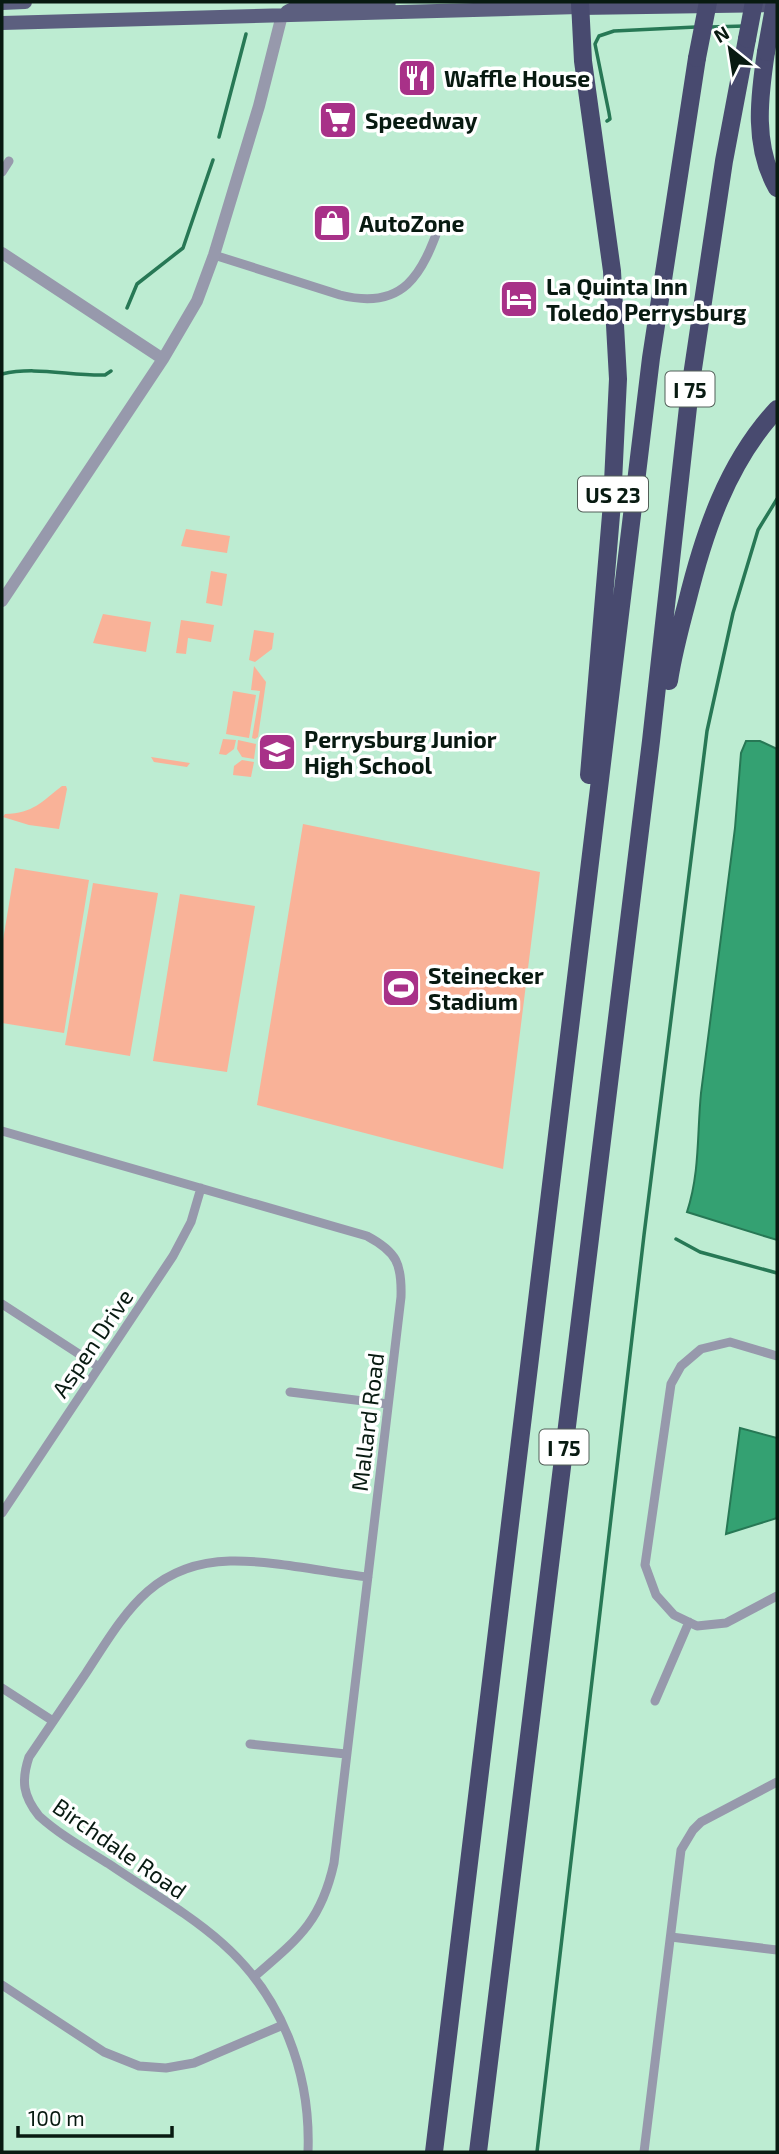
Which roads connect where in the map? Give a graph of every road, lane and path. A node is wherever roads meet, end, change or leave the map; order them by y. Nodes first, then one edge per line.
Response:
1 (2, 2) edge
2 (24, 2) edge
3 (389, 2) edge
4 (708, 2) edge
5 (754, 2) edge
6 (776, 3) edge
7 (579, 5) edge
8 (282, 15) junction
9 (2, 23) edge
10 (9, 161) dead end
11 (2, 172) edge
12 (777, 188) edge
13 (441, 221) dead end
14 (214, 255) junction
15 (4, 259) edge
16 (163, 359) junction
17 (777, 409) edge
18 (2, 601) edge
19 (651, 741) junction
20 (575, 988) junction
21 (2, 1131) edge
22 (201, 1188) junction
23 (2, 1304) edge
24 (777, 1356) edge
25 (99, 1367) junction
26 (289, 1392) dead end
27 (388, 1404) junction
28 (6, 1498) edge
29 (2, 1513) edge
30 (368, 1577) junction
31 (777, 1596) edge
32 (689, 1622) junction
33 (2, 1688) edge
34 (655, 1701) dead end
35 (53, 1721) junction
36 (250, 1744) dead end
37 (346, 1754) junction
38 (777, 1782) edge
39 (671, 1937) junction
40 (777, 1950) edge
41 (254, 1977) junction
42 (2, 1985) edge
43 (283, 2025) junction
44 (308, 2152) edge
45 (434, 2152) edge
46 (478, 2152) edge
47 (644, 2152) edge

1 - 2 main road
3 - 8 main road
4 - 20 highway, I 75, bridge
5 - 19 highway, I 75, bridge
6 - 7 highway
6 - 12 highway, bridge
7 - 8 main road
7 - 20 highway, US 23
8 - 9 main road
8 - 14 street
10 - 11 street
13 - 14 street
14 - 16 street
15 - 16 street
16 - 18 street
17 - 19 highway
19 - 46 highway, I 75
20 - 45 highway, I 75
21 - 22 street, Mallard Road
22 - 25 street, Aspen Drive
22 - 27 street, Mallard Road
23 - 25 street
24 - 32 street
25 - 28 street, Aspen Drive
26 - 27 street
27 - 30 street, Mallard Road
28 - 29 street, Aspen Drive
30 - 35 street, Birchdale Road
30 - 37 street, Mallard Road
31 - 32 street
32 - 34 street
33 - 35 street
35 - 41 street, Birchdale Road
36 - 37 street
37 - 41 street, Mallard Road
38 - 39 street
39 - 40 street
39 - 47 street
41 - 43 street, Birchdale Road
42 - 43 street
43 - 44 street, Birchdale Road

